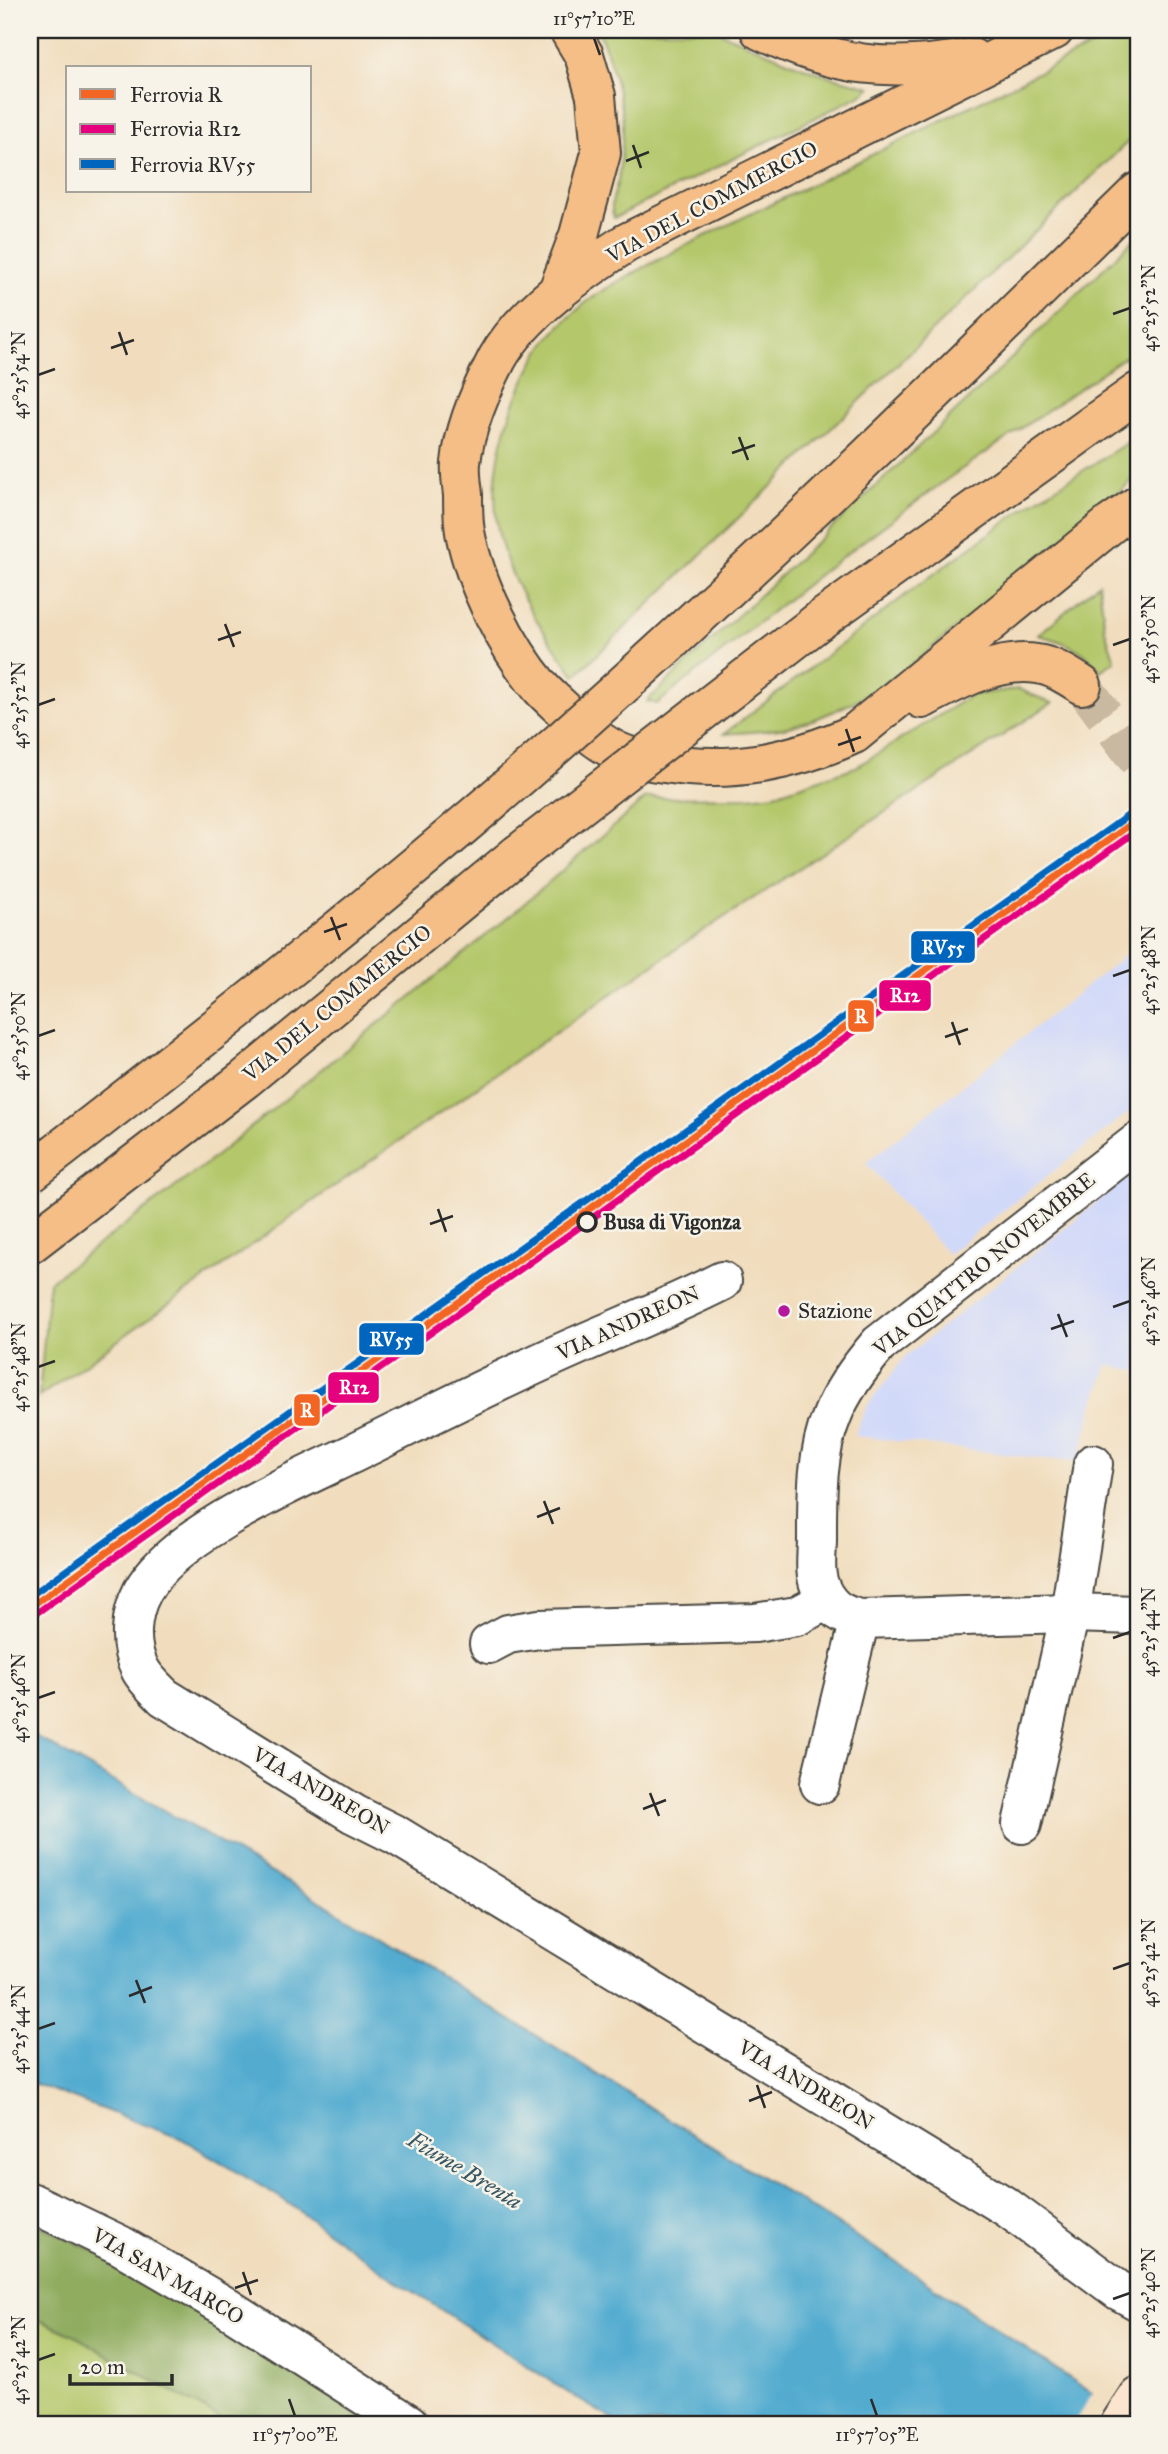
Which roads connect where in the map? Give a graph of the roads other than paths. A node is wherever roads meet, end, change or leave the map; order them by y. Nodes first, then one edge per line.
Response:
1 (569, 30) edge
2 (760, 30) edge
3 (1054, 30) edge
4 (1009, 52) junction
5 (1138, 192) edge
6 (558, 292) junction
7 (1138, 392) edge
8 (1138, 505) edge
9 (1082, 685) tunnel mouth
10 (855, 734) junction
11 (1138, 1142) edge
12 (30, 1173) edge
13 (30, 1244) edge
14 (722, 1281) dead end
15 (1093, 1464) dead end
16 (827, 1600) junction
17 (1070, 1613) junction
18 (1138, 1615) edge
19 (860, 1619) junction
20 (489, 1644) dead end
21 (820, 1784) dead end
22 (1022, 1824) dead end
23 (30, 2202) edge
24 (1138, 2301) edge
25 (1138, 2396) edge
26 (409, 2424) edge
27 (1120, 2424) edge

1 - 6 main road
2 - 4 main road
3 - 4 main road, VIA DEL COMMERCIO
4 - 6 main road, VIA DEL COMMERCIO
5 - 12 main road, bridge
6 - 10 main road, VIA DEL COMMERCIO
7 - 13 main road, VIA DEL COMMERCIO, bridge
8 - 10 main road, VIA DEL COMMERCIO
9 - 10 main road
11 - 16 street, VIA QUATTRO NOVEMBRE
14 - 24 street, VIA ANDREON
15 - 17 street
16 - 19 street
16 - 20 street
17 - 18 street
17 - 19 street
17 - 22 street
19 - 21 street
23 - 26 street, VIA SAN MARCO
25 - 27 main road

